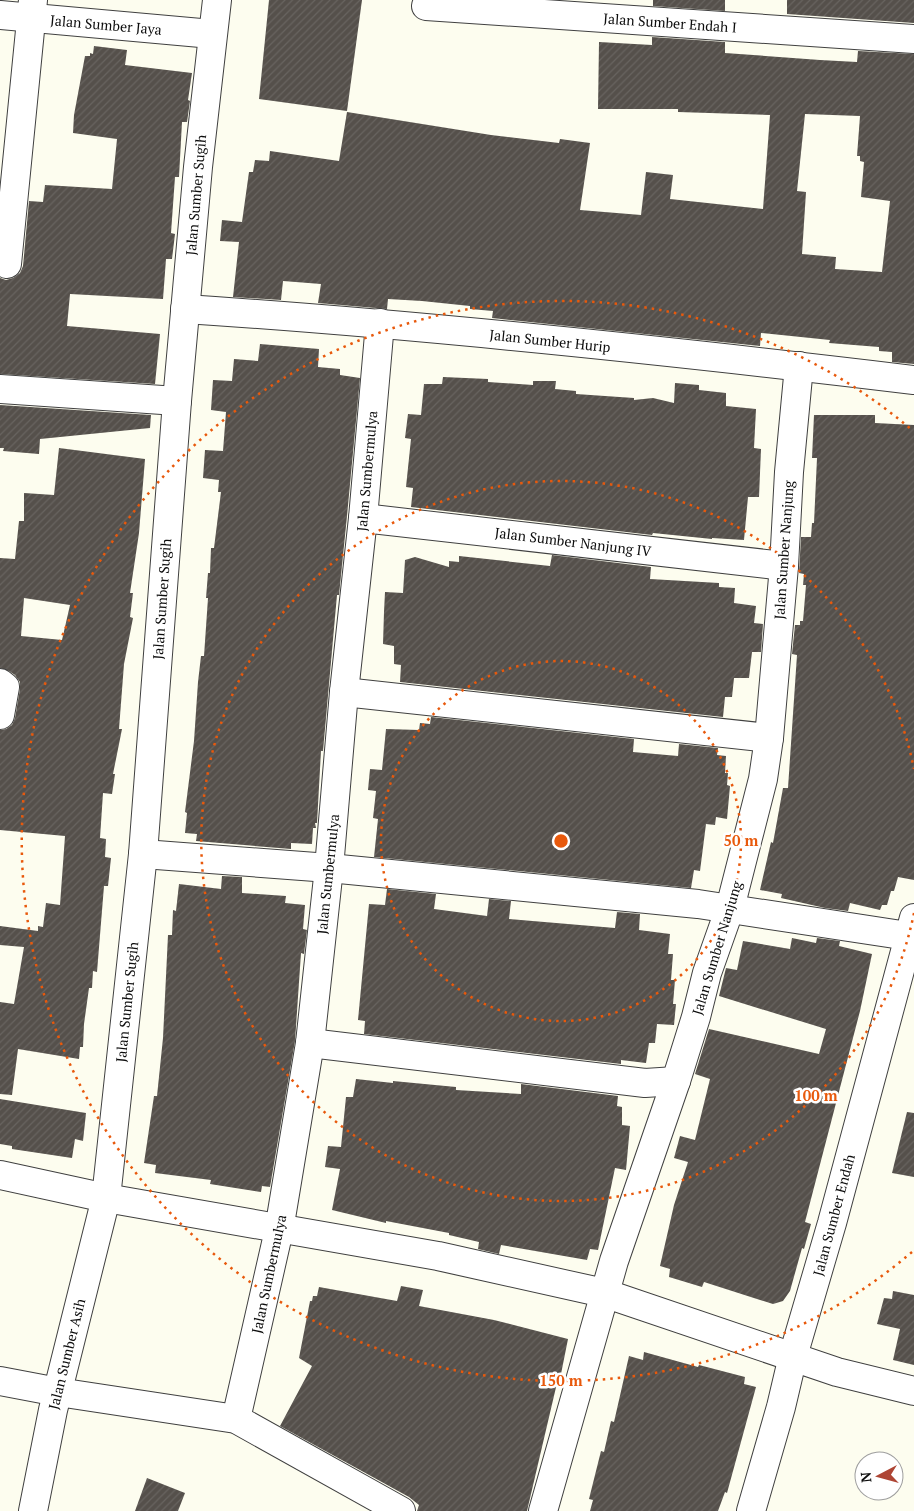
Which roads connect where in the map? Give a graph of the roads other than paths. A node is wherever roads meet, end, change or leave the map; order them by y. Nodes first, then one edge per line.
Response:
1 (217, 0) edge
2 (426, 6) dead end
3 (32, 9) edge
4 (0, 15) edge
5 (212, 34) junction
6 (914, 39) edge
7 (7, 264) dead end
8 (185, 309) junction
9 (380, 323) junction
10 (799, 366) junction
11 (914, 380) edge
12 (0, 389) edge
13 (177, 402) junction
14 (363, 518) junction
15 (784, 566) junction
16 (0, 682) edge
17 (344, 692) junction
18 (0, 715) edge
19 (769, 738) junction
20 (143, 854) junction
21 (329, 868) junction
22 (730, 908) junction
23 (911, 927) edge
24 (310, 1043) junction
25 (676, 1081) junction
26 (0, 1175) edge
27 (106, 1198) junction
28 (279, 1230) junction
29 (604, 1293) junction
30 (793, 1356) junction
31 (0, 1380) edge
32 (914, 1391) edge
33 (58, 1392) junction
34 (236, 1419) junction
35 (33, 1511) edge
36 (401, 1511) edge
37 (542, 1511) edge
38 (751, 1511) edge

1 - 5 street, Jalan Sumber Sugih
2 - 6 street, Jalan Sumber Endah I
3 - 4 street, Jalan Sumber Jaya
3 - 5 street, Jalan Sumber Jaya
3 - 7 street
5 - 8 street, Jalan Sumber Sugih
8 - 9 street, Jalan Sumber Hurip
8 - 13 street, Jalan Sumber Sugih
9 - 10 street, Jalan Sumber Hurip
9 - 14 street, Jalan Sumbermulya
10 - 11 street, Jalan Sumber Hurip
10 - 15 street, Jalan Sumber Nanjung
12 - 13 street
13 - 20 street, Jalan Sumber Sugih
14 - 15 street, Jalan Sumber Nanjung IV
14 - 17 street, Jalan Sumbermulya
15 - 19 street, Jalan Sumber Nanjung
16 - 18 street
17 - 19 street
17 - 21 street, Jalan Sumbermulya
19 - 22 street, Jalan Sumber Nanjung
20 - 21 street
20 - 27 street, Jalan Sumber Sugih
21 - 22 street
21 - 24 street, Jalan Sumbermulya
22 - 23 street
22 - 25 street, Jalan Sumber Nanjung
23 - 30 street, Jalan Sumber Endah
24 - 25 street
24 - 28 street, Jalan Sumbermulya
25 - 29 street, Jalan Sumber Nanjung
26 - 27 street
27 - 28 street
27 - 33 street, Jalan Sumber Asih
28 - 29 street
28 - 34 street, Jalan Sumbermulya
29 - 30 street
29 - 37 street, Jalan Sumber Nanjung
30 - 32 street
30 - 38 street, Jalan Sumber Endah
31 - 33 street
33 - 34 street
33 - 35 street, Jalan Sumber Asih
34 - 36 street

